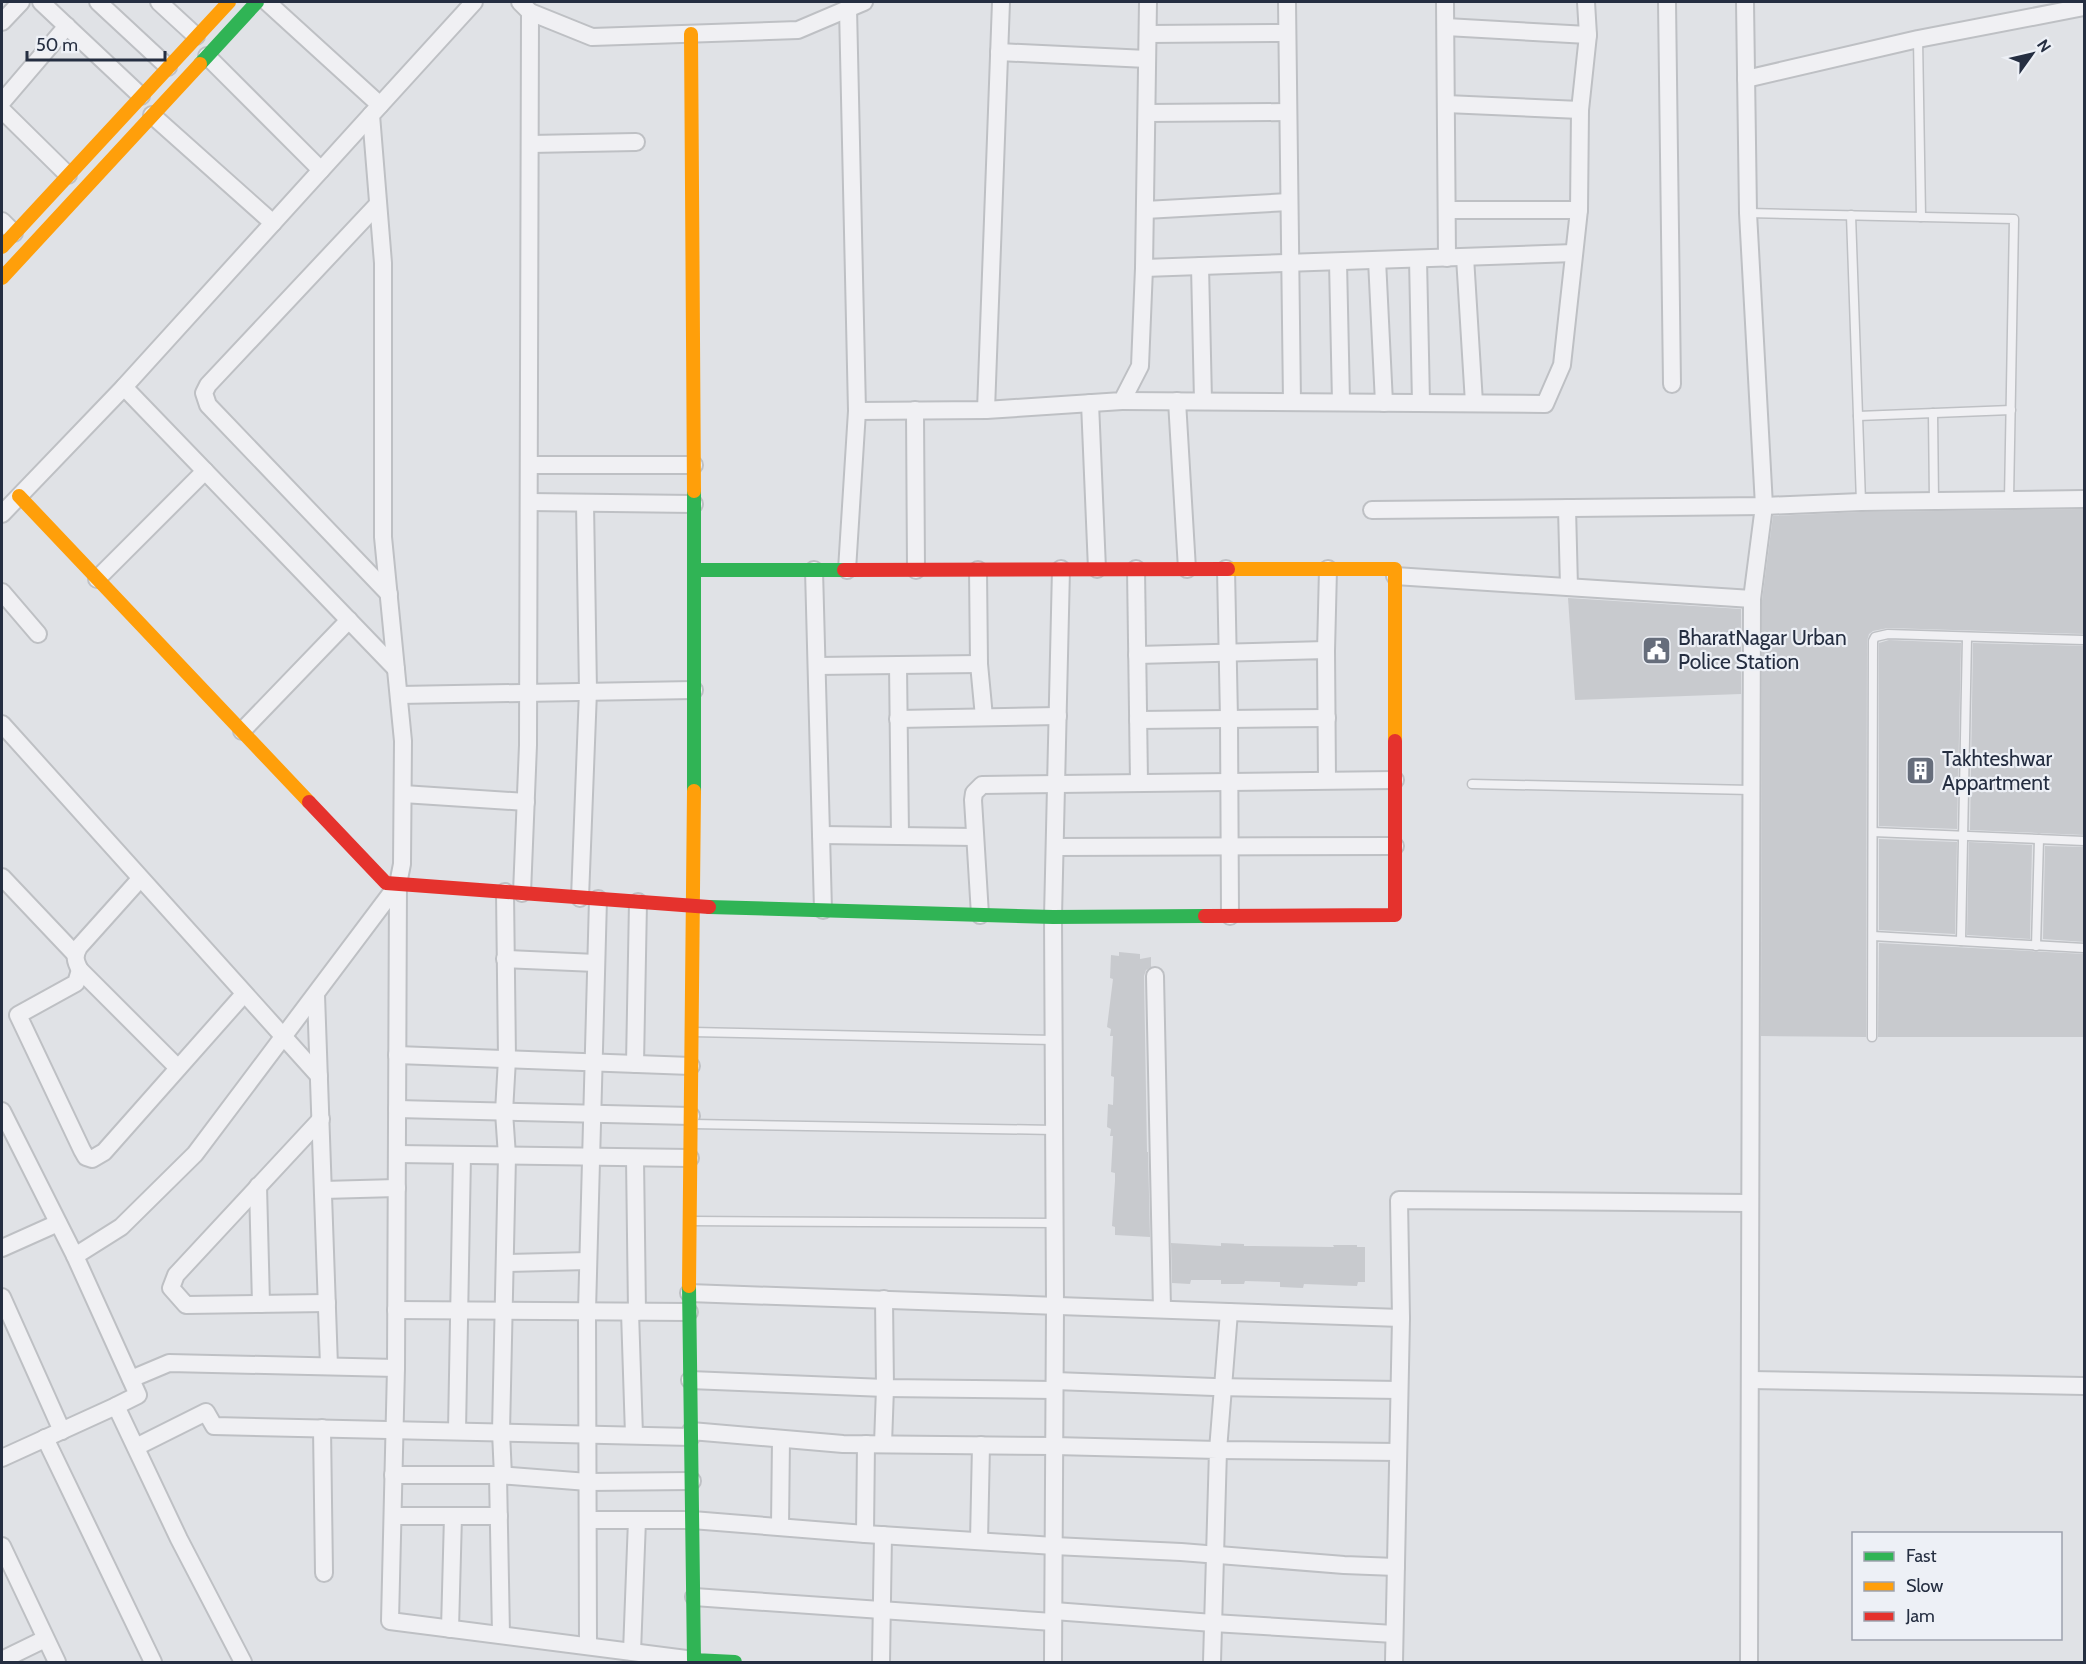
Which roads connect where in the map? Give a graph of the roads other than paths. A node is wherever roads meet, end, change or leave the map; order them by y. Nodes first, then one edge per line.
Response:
1 (21, 2) edge
2 (41, 2) edge
3 (98, 2) edge
4 (159, 2) edge
5 (228, 2) edge
6 (257, 2) edge
7 (267, 2) edge
8 (474, 2) edge
9 (864, 2) edge
10 (1001, 2) edge
11 (1148, 2) edge
12 (1287, 2) edge
13 (1446, 2) edge
14 (1586, 2) edge
15 (1667, 2) edge
16 (1749, 4) edge
17 (525, 7) edge
18 (2085, 7) edge
19 (848, 8) junction
20 (2, 22) edge
21 (67, 26) junction
22 (1446, 27) junction
23 (1287, 33) junction
24 (691, 34) junction
25 (1148, 34) junction
26 (1588, 35) junction
27 (196, 36) junction
28 (1918, 39) junction
29 (999, 52) junction
30 (207, 56) junction
31 (1147, 59) junction
32 (168, 67) junction
33 (1746, 79) junction
34 (141, 96) junction
35 (2, 102) edge
36 (1446, 104) junction
37 (2, 110) edge
38 (376, 110) junction
39 (1580, 110) junction
40 (1288, 112) junction
41 (1146, 113) junction
42 (152, 115) junction
43 (636, 142) dead end
44 (530, 144) junction
45 (321, 170) junction
46 (68, 175) junction
47 (1289, 202) junction
48 (378, 204) junction
49 (1145, 210) junction
50 (1447, 210) junction
51 (1579, 210) junction
52 (1748, 213) junction
53 (1851, 215) junction
54 (1921, 217) junction
55 (2, 221) edge
56 (273, 223) junction
57 (14, 233) junction
58 (2, 247) edge
59 (1574, 253) junction
60 (1465, 257) junction
61 (1447, 258) junction
62 (1418, 259) junction
63 (1377, 260) junction
64 (1338, 262) junction
65 (1290, 263) junction
66 (1200, 266) junction
67 (1144, 268) junction
68 (2, 278) edge
69 (1672, 384) dead end
70 (124, 387) junction
71 (1122, 401) junction
72 (1177, 401) junction
73 (1203, 401) junction
74 (1292, 402) junction
75 (1341, 402) junction
76 (1090, 403) junction
77 (1384, 403) junction
78 (1421, 403) junction
79 (1474, 403) junction
80 (915, 410) junction
81 (986, 410) junction
82 (2011, 410) junction
83 (857, 411) junction
84 (1933, 413) junction
85 (1858, 416) junction
86 (529, 465) junction
87 (694, 465) junction
88 (205, 471) junction
89 (19, 496) junction
90 (2085, 499) edge
91 (2009, 500) junction
92 (1934, 501) junction
93 (529, 502) junction
94 (1861, 502) junction
95 (585, 503) junction
96 (694, 504) junction
97 (1764, 506) junction
98 (1568, 508) junction
99 (1372, 510) dead end
100 (2, 514) edge
101 (1061, 569) junction
102 (1097, 569) junction
103 (1136, 569) junction
104 (1187, 569) junction
105 (1226, 569) junction
106 (1328, 569) junction
107 (694, 570) junction
108 (814, 570) junction
109 (847, 570) junction
110 (916, 570) junction
111 (978, 570) junction
112 (1395, 576) junction
113 (97, 579) junction
114 (1569, 587) junction
115 (2, 592) edge
116 (389, 594) junction
117 (1752, 599) junction
118 (349, 620) junction
119 (38, 634) dead end
120 (1967, 637) junction
121 (2085, 640) edge
122 (1326, 651) junction
123 (1227, 653) junction
124 (1137, 655) junction
125 (979, 664) junction
126 (898, 665) junction
127 (817, 666) junction
128 (396, 669) junction
129 (694, 690) junction
130 (588, 691) junction
131 (528, 692) junction
132 (399, 695) junction
133 (1058, 716) junction
134 (984, 717) junction
135 (1327, 718) junction
136 (898, 719) junction
137 (1229, 719) junction
138 (1138, 720) junction
139 (2, 724) edge
140 (242, 731) junction
141 (1327, 780) junction
142 (1395, 780) junction
143 (1230, 781) junction
144 (1139, 782) junction
145 (1057, 783) junction
146 (1472, 784) dead end
147 (1751, 790) junction
148 (403, 794) junction
149 (526, 802) junction
150 (1873, 832) junction
151 (821, 835) junction
152 (900, 836) junction
153 (1963, 836) junction
154 (975, 837) junction
155 (2039, 839) junction
156 (2085, 841) edge
157 (1230, 846) junction
158 (1395, 846) junction
159 (1055, 847) junction
160 (2, 877) edge
161 (140, 879) junction
162 (398, 884) junction
163 (505, 892) junction
164 (522, 893) junction
165 (580, 898) junction
166 (598, 899) junction
167 (638, 902) junction
168 (692, 906) junction
169 (823, 910) junction
170 (980, 915) junction
171 (1230, 916) junction
172 (1053, 917) junction
173 (1873, 936) junction
174 (1961, 941) junction
175 (2036, 946) junction
176 (2085, 948) edge
177 (505, 959) junction
178 (77, 962) junction
179 (596, 963) junction
180 (1155, 976) dead end
181 (244, 994) junction
182 (316, 994) junction
183 (692, 1032) junction
184 (1872, 1037) dead end
185 (284, 1038) junction
186 (1054, 1040) junction
187 (397, 1055) junction
188 (507, 1059) junction
189 (594, 1063) junction
190 (636, 1064) junction
191 (691, 1066) junction
192 (178, 1068) junction
193 (319, 1076) junction
194 (397, 1109) junction
195 (2, 1111) edge
196 (504, 1112) junction
197 (592, 1114) junction
198 (321, 1119) junction
199 (691, 1120) junction
200 (1054, 1130) junction
201 (397, 1154) junction
202 (462, 1155) junction
203 (507, 1156) junction
204 (591, 1157) junction
205 (635, 1158) junction
206 (690, 1158) junction
207 (258, 1186) junction
208 (397, 1188) junction
209 (323, 1190) junction
210 (1750, 1203) junction
211 (690, 1221) junction
212 (58, 1223) junction
213 (1054, 1223) junction
214 (2, 1248) edge
215 (75, 1256) junction
216 (588, 1261) junction
217 (505, 1263) junction
218 (689, 1293) junction
219 (2, 1297) edge
220 (884, 1299) junction
221 (327, 1302) junction
222 (261, 1304) junction
223 (1055, 1306) junction
224 (396, 1310) junction
225 (459, 1310) junction
226 (1162, 1310) junction
227 (504, 1311) junction
228 (587, 1311) junction
229 (634, 1312) junction
230 (689, 1312) junction
231 (1229, 1312) junction
232 (1401, 1318) junction
233 (329, 1366) junction
234 (396, 1368) junction
235 (131, 1379) junction
236 (690, 1380) junction
237 (1750, 1380) junction
238 (1055, 1386) junction
239 (2085, 1386) edge
240 (885, 1388) junction
241 (1223, 1388) junction
242 (1399, 1390) junction
243 (116, 1406) junction
244 (322, 1428) junction
245 (394, 1429) junction
246 (62, 1431) junction
247 (457, 1431) junction
248 (501, 1432) junction
249 (588, 1434) junction
250 (691, 1434) junction
251 (634, 1436) junction
252 (45, 1438) junction
253 (781, 1439) junction
254 (874, 1444) junction
255 (981, 1445) junction
256 (1054, 1446) junction
257 (136, 1447) junction
258 (1218, 1450) junction
259 (1398, 1452) junction
260 (2, 1458) edge
261 (393, 1475) junction
262 (500, 1476) junction
263 (692, 1481) junction
264 (588, 1482) junction
265 (393, 1516) junction
266 (453, 1516) junction
267 (499, 1516) junction
268 (589, 1520) junction
269 (637, 1520) junction
270 (692, 1520) junction
271 (780, 1527) junction
272 (865, 1534) junction
273 (883, 1535) junction
274 (979, 1541) junction
275 (2, 1546) edge
276 (1054, 1546) junction
277 (1215, 1554) junction
278 (1396, 1567) junction
279 (324, 1573) dead end
280 (694, 1597) junction
281 (882, 1611) junction
282 (1054, 1616) junction
283 (1213, 1623) junction
284 (450, 1629) junction
285 (1394, 1634) junction
286 (501, 1635) junction
287 (45, 1639) junction
288 (588, 1646) junction
289 (632, 1652) junction
290 (2, 1660) edge
291 (694, 1660) junction
292 (57, 1662) edge
293 (153, 1662) edge
294 (241, 1662) edge
295 (735, 1662) edge
296 (881, 1662) edge
297 (1053, 1662) edge
298 (1212, 1662) edge
299 (1394, 1662) edge
300 (1749, 1662) edge

1 - 20 street
2 - 21 street
3 - 32 street
4 - 27 street
5 - 27 street
6 - 30 street
7 - 38 street
8 - 38 street
9 - 19 street
10 - 29 street
11 - 25 street
12 - 23 street
13 - 22 street
14 - 26 street
15 - 69 street
16 - 33 street
17 - 24 street
17 - 44 street
18 - 28 street
19 - 24 street
19 - 83 street
21 - 34 street
21 - 35 street
22 - 26 street
22 - 36 street
23 - 25 street
23 - 40 street
24 - 87 street
25 - 31 street
26 - 39 street
27 - 32 street
28 - 33 street
28 - 54 lane
29 - 31 street
29 - 81 street
30 - 42 street
30 - 45 street
31 - 41 street
32 - 34 street
33 - 52 street
34 - 46 street
36 - 39 street
36 - 50 street
37 - 46 street
38 - 45 street
38 - 48 street
39 - 51 street
40 - 41 street
40 - 47 street
41 - 49 street
42 - 56 street
42 - 68 street
43 - 44 street
44 - 86 street
45 - 56 street
46 - 57 street
47 - 49 street
47 - 65 street
48 - 116 street
48 - 116 street
49 - 67 street
50 - 51 street
50 - 61 street
51 - 59 street
52 - 53 lane
52 - 97 street
53 - 54 lane
53 - 85 lane
54 - 82 lane
55 - 57 street
56 - 70 street
57 - 58 street
59 - 60 street
59 - 79 street
60 - 61 street
60 - 79 street
61 - 62 street
62 - 63 street
62 - 78 street
63 - 64 street
63 - 77 street
64 - 65 street
64 - 75 street
65 - 66 street
65 - 74 street
66 - 67 street
66 - 73 street
67 - 71 street
70 - 88 street
70 - 89 street
71 - 72 street
71 - 76 street
72 - 73 street
72 - 104 street
73 - 74 street
74 - 75 street
75 - 77 street
76 - 81 street
76 - 102 street
77 - 78 street
78 - 79 street
80 - 81 street
80 - 83 street
80 - 110 street
82 - 84 lane
82 - 91 lane
83 - 109 street
84 - 85 lane
84 - 92 lane
85 - 94 lane
86 - 87 street
86 - 93 street
87 - 96 street
88 - 113 street
88 - 118 street
89 - 100 street
89 - 113 street
90 - 91 street
91 - 92 street
92 - 94 street
93 - 95 street
93 - 131 street
94 - 97 street
95 - 96 street
95 - 130 street
96 - 107 street
97 - 98 street
97 - 117 street
98 - 99 street
98 - 114 street
101 - 102 street
101 - 111 street
101 - 133 street
102 - 103 street
103 - 104 street
103 - 124 street
104 - 105 street
105 - 106 street
105 - 123 street
106 - 112 street
106 - 122 street
107 - 108 street
107 - 129 street
108 - 109 street
108 - 127 street
109 - 110 street
110 - 111 street
111 - 125 street
112 - 114 street
112 - 142 street
113 - 140 street
114 - 117 street
115 - 119 street
116 - 128 street
117 - 147 street
118 - 128 street
118 - 140 street
120 - 121 lane
120 - 150 lane
120 - 153 lane
122 - 123 street
122 - 135 street
123 - 124 street
123 - 137 street
124 - 138 street
125 - 126 street
125 - 134 street
126 - 127 street
126 - 136 street
127 - 151 street
128 - 132 street
129 - 130 street
129 - 168 street
130 - 131 street
130 - 165 street
131 - 132 street
131 - 149 street
132 - 148 street
133 - 134 street
133 - 145 street
134 - 136 street
135 - 137 street
135 - 141 street
136 - 152 street
137 - 138 street
137 - 143 street
138 - 144 street
139 - 161 street
140 - 162 street
141 - 142 street
141 - 143 street
142 - 158 street
143 - 144 street
143 - 157 street
144 - 145 street
145 - 154 street
145 - 159 street
146 - 147 lane
147 - 210 street
148 - 149 street
148 - 162 street
149 - 164 street
150 - 153 lane
150 - 173 lane
151 - 152 street
151 - 169 street
152 - 154 street
153 - 155 lane
153 - 174 lane
154 - 170 street
155 - 156 lane
155 - 175 lane
157 - 158 street
157 - 159 street
157 - 171 street
158 - 171 street
159 - 172 street
160 - 178 street
161 - 178 street
161 - 181 street
162 - 163 street
162 - 182 street
162 - 187 street
163 - 164 street
163 - 177 street
164 - 165 street
165 - 166 street
166 - 167 street
166 - 179 street
167 - 168 street
167 - 190 street
168 - 169 street
168 - 183 street
169 - 170 street
170 - 172 street
171 - 172 street
172 - 186 street
173 - 174 lane
173 - 184 lane
174 - 175 lane
175 - 176 lane
177 - 179 street
177 - 188 street
178 - 192 street
178 - 192 street
179 - 189 street
180 - 226 street
181 - 185 street
181 - 192 street
182 - 185 street
182 - 193 street
183 - 186 lane
183 - 191 street
185 - 193 street
185 - 215 street
186 - 200 street
187 - 188 street
187 - 194 street
188 - 189 street
188 - 196 street
189 - 190 street
189 - 197 street
190 - 191 street
191 - 199 street
193 - 198 street
194 - 196 street
194 - 201 street
195 - 212 street
196 - 197 street
196 - 203 street
197 - 199 street
197 - 204 street
198 - 207 street
198 - 209 street
199 - 200 lane
199 - 206 street
200 - 213 street
201 - 202 street
201 - 208 street
202 - 203 street
202 - 225 street
203 - 204 street
203 - 217 street
204 - 205 street
204 - 216 street
205 - 206 street
205 - 229 street
206 - 211 street
207 - 222 street
207 - 222 street
208 - 209 street
208 - 224 street
209 - 221 street
210 - 232 street
210 - 237 street
211 - 213 lane
211 - 218 street
212 - 214 street
212 - 215 street
213 - 223 street
215 - 235 street
216 - 217 street
216 - 228 street
217 - 227 street
218 - 220 street
218 - 230 street
219 - 246 street
220 - 223 street
220 - 240 street
221 - 222 street
221 - 233 street
223 - 226 street
223 - 238 street
224 - 225 street
224 - 234 street
225 - 227 street
225 - 247 street
226 - 231 street
227 - 228 street
227 - 248 street
228 - 229 street
228 - 249 street
229 - 230 street
229 - 251 street
230 - 236 street
231 - 232 street
231 - 241 street
232 - 242 street
233 - 234 street
233 - 235 street
234 - 245 street
235 - 243 street
236 - 240 street
236 - 250 street
237 - 239 street
237 - 300 street
238 - 240 street
238 - 241 street
238 - 256 street
240 - 254 street
241 - 242 street
241 - 258 street
242 - 259 street
243 - 246 street
243 - 257 street
244 - 245 street
244 - 257 street
244 - 279 street
245 - 247 street
245 - 261 street
246 - 252 street
247 - 248 street
248 - 249 street
248 - 262 street
249 - 251 street
249 - 264 street
250 - 251 street
250 - 253 street
250 - 263 street
252 - 260 street
252 - 293 street
253 - 254 street
253 - 271 street
254 - 255 street
254 - 272 street
255 - 256 street
255 - 274 street
256 - 258 street
256 - 276 street
257 - 294 street
258 - 259 street
258 - 277 street
259 - 278 street
261 - 262 street
261 - 265 street
262 - 264 street
262 - 267 street
263 - 264 street
263 - 270 street
264 - 268 street
265 - 266 street
265 - 284 street
266 - 267 street
266 - 284 street
267 - 286 street
268 - 269 street
268 - 288 street
269 - 270 street
269 - 289 street
270 - 271 street
270 - 280 street
271 - 272 street
272 - 273 street
273 - 274 street
273 - 281 street
274 - 276 street
275 - 287 street
276 - 277 street
276 - 282 street
277 - 278 street
277 - 283 street
278 - 285 street
280 - 281 street
280 - 291 street
281 - 282 street
281 - 296 street
282 - 283 street
282 - 297 street
283 - 285 street
283 - 298 street
284 - 286 street
285 - 299 street
286 - 288 street
287 - 290 street
287 - 292 street
288 - 289 street
289 - 291 street
291 - 295 street

